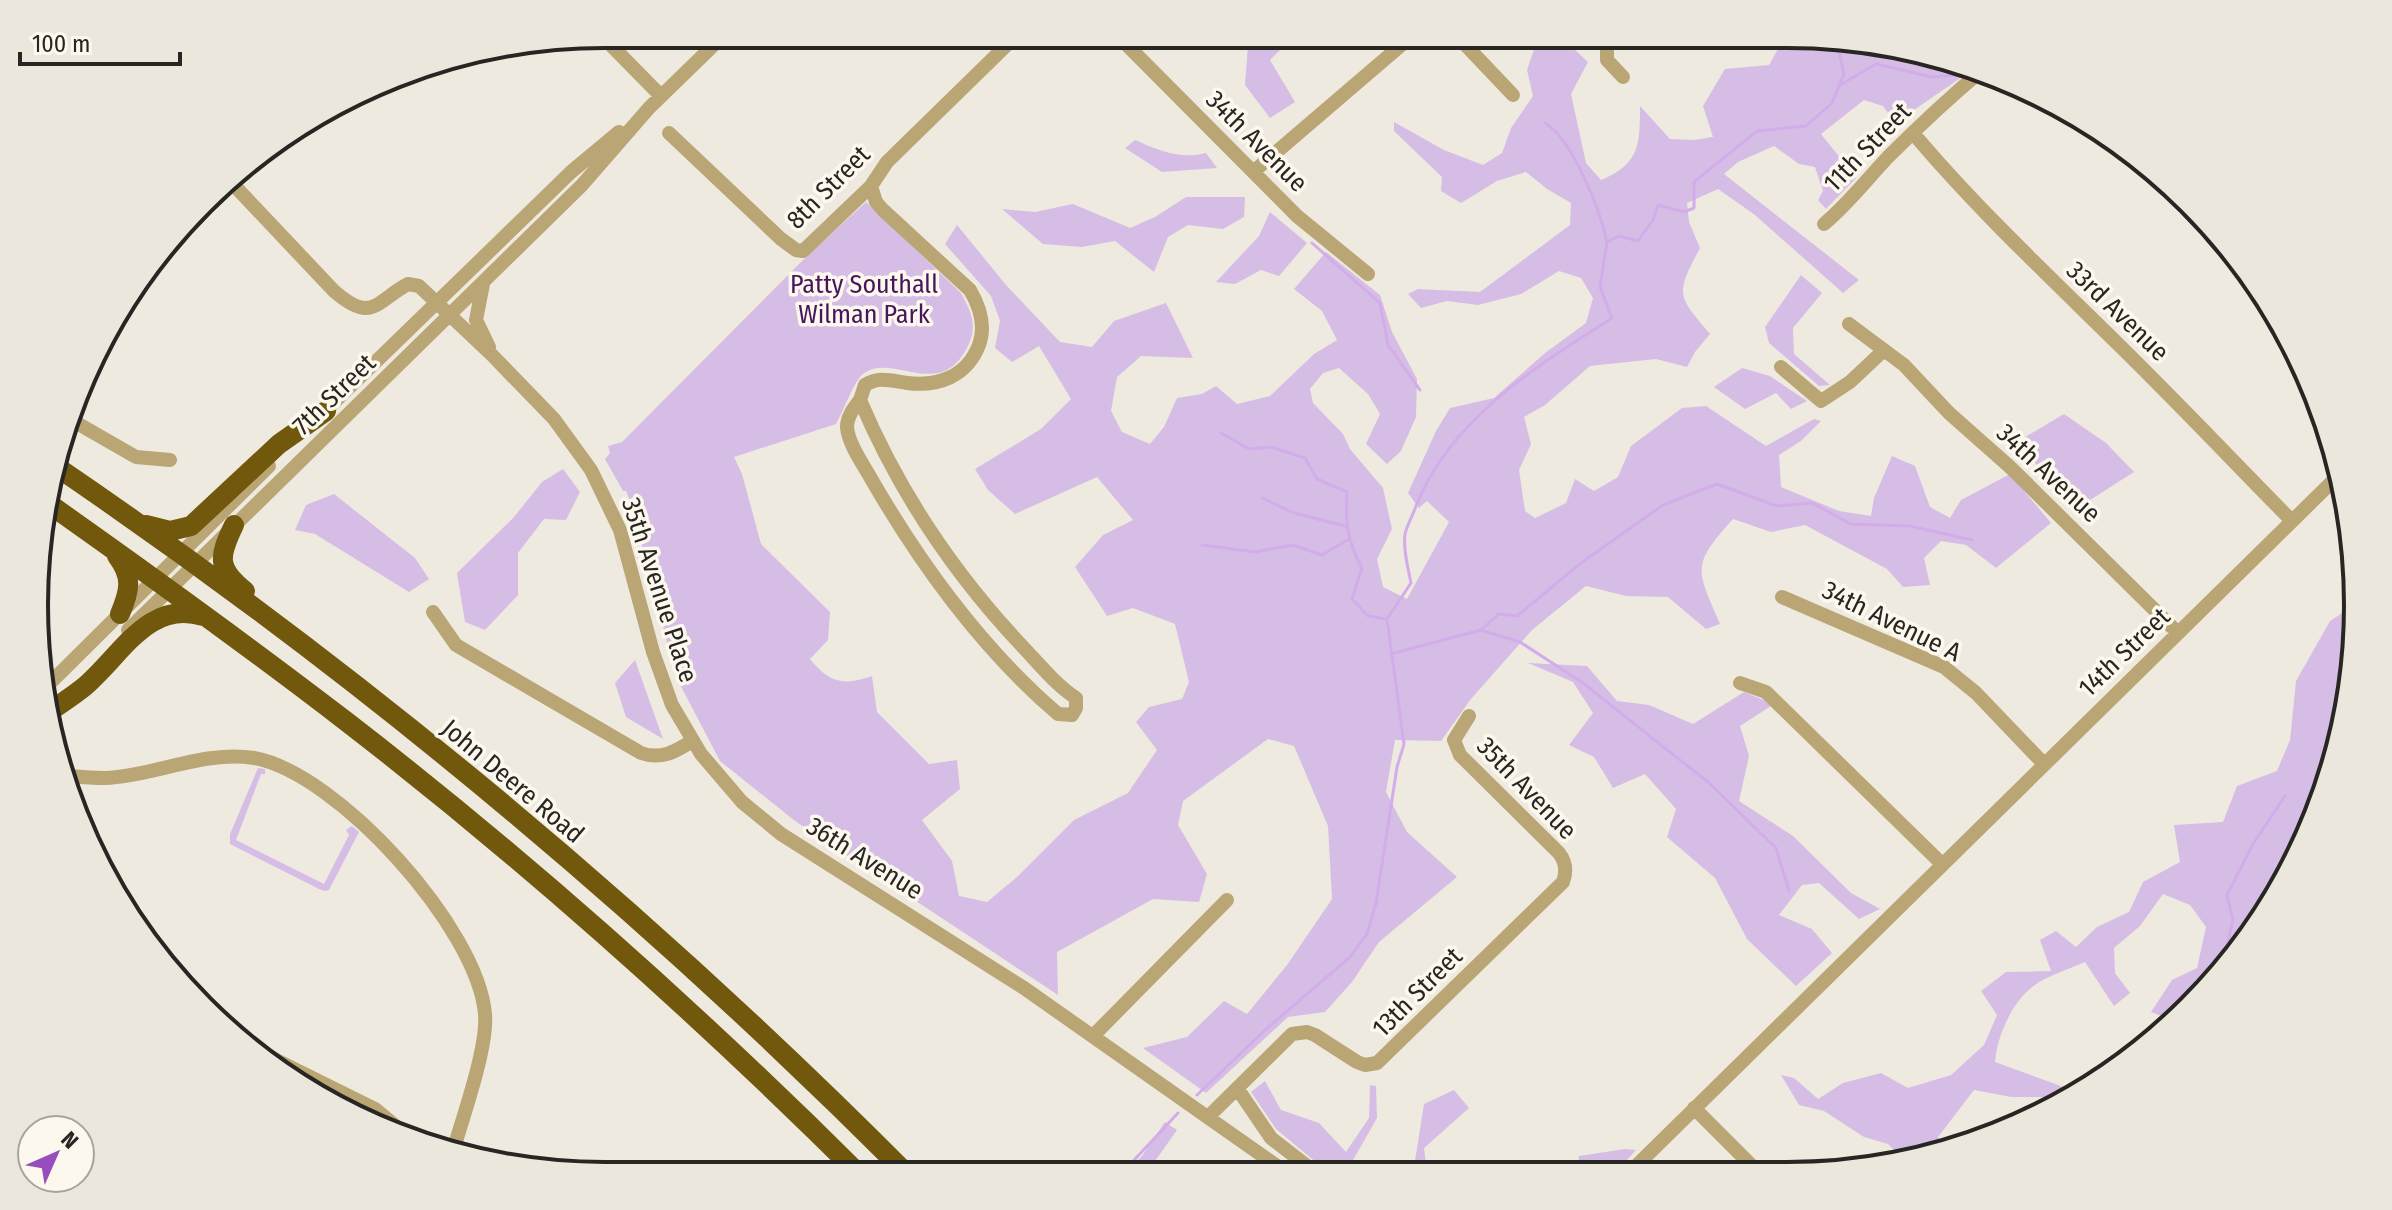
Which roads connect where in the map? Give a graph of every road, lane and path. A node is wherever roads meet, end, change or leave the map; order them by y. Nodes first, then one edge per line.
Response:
1 (614, 48) edge
2 (711, 48) edge
3 (1004, 48) edge
4 (1130, 48) edge
5 (1398, 48) edge
6 (1468, 48) edge
7 (1607, 48) edge
8 (1623, 77) dead end
9 (1971, 80) edge
10 (1513, 95) dead end
11 (661, 96) junction
12 (649, 108) junction
13 (669, 133) dead end
14 (1913, 133) junction
15 (1253, 172) junction
16 (871, 186) junction
17 (236, 188) edge
18 (1824, 224) dead end
19 (1368, 274) dead end
20 (484, 282) junction
21 (436, 303) junction
22 (449, 316) junction
23 (1849, 324) dead end
24 (1884, 350) junction
25 (492, 355) junction
26 (1781, 367) dead end
27 (860, 400) junction
28 (326, 411) junction
29 (79, 424) edge
30 (170, 460) dead end
31 (64, 472) edge
32 (2330, 484) edge
33 (57, 509) edge
34 (2292, 521) junction
35 (135, 522) junction
36 (234, 525) junction
37 (100, 539) junction
38 (187, 559) junction
39 (950, 560) junction
40 (926, 565) junction
41 (162, 584) junction
42 (1782, 597) dead end
43 (433, 612) dead end
44 (120, 614) junction
45 (210, 619) junction
46 (2178, 633) junction
47 (53, 680) edge
48 (1740, 683) dead end
49 (57, 701) edge
50 (57, 705) edge
51 (1469, 716) dead end
52 (394, 717) junction
53 (692, 741) junction
54 (2044, 764) junction
55 (76, 776) edge
56 (1942, 864) junction
57 (1565, 869) joint
58 (1227, 900) dead end
59 (1093, 1036) junction
60 (309, 1077) edge
61 (1237, 1088) junction
62 (1694, 1108) junction
63 (384, 1116) edge
64 (1208, 1117) junction
65 (456, 1141) edge
66 (846, 1162) edge
67 (895, 1162) edge
68 (1271, 1162) edge
69 (1302, 1162) edge
70 (1640, 1162) edge
71 (1748, 1162) edge

1 - 11 street
2 - 11 street, 7th Street
3 - 16 street, 8th Street
4 - 15 street, 34th Avenue
5 - 15 street
6 - 10 street
7 - 8 street
9 - 14 street, 11th Street
11 - 12 street, 7th Street
12 - 20 street, 7th Street
12 - 21 street, 7th Street
13 - 16 street, 8th Street
14 - 18 street, 11th Street
14 - 34 street, 33rd Avenue
15 - 19 street, 34th Avenue
16 - 27 street
17 - 21 street, 35th Avenue Place
20 - 22 street, 7th Street
20 - 25 street
21 - 22 street, 35th Avenue Place
21 - 28 street, 7th Street
22 - 25 street, 35th Avenue Place
22 - 36 street, 7th Street
23 - 24 street, 34th Avenue
24 - 26 street
24 - 46 street, 34th Avenue
25 - 53 street, 35th Avenue Place
27 - 39 street
27 - 40 street
28 - 35 highway
28 - 38 street, 7th Street
29 - 30 street
31 - 35 highway, John Deere Road
32 - 34 street, 14th Street
33 - 37 highway
34 - 46 street, 14th Street
35 - 38 highway, John Deere Road
36 - 38 street, 7th Street
36 - 52 highway
37 - 41 highway
37 - 44 highway
38 - 41 street, 7th Street
38 - 52 highway, John Deere Road
39 - 40 street
39 - 40 street
41 - 44 street, 7th Street
41 - 45 highway
41 - 49 street, 7th Street
42 - 54 street, 34th Avenue A
43 - 53 street
44 - 47 street, 7th Street
45 - 50 highway
45 - 66 highway
46 - 54 street, 14th Street
48 - 56 street
51 - 57 street, 35th Avenue
52 - 67 highway, John Deere Road
53 - 59 street, 36th Avenue
54 - 56 street, 14th Street
55 - 65 street
56 - 62 street, 14th Street
57 - 61 street, 13th Street
58 - 59 street
59 - 64 street, 36th Avenue
60 - 63 street
61 - 64 street, 13th Street
61 - 69 street
62 - 70 street, 14th Street
62 - 71 street
64 - 68 street, 36th Avenue

